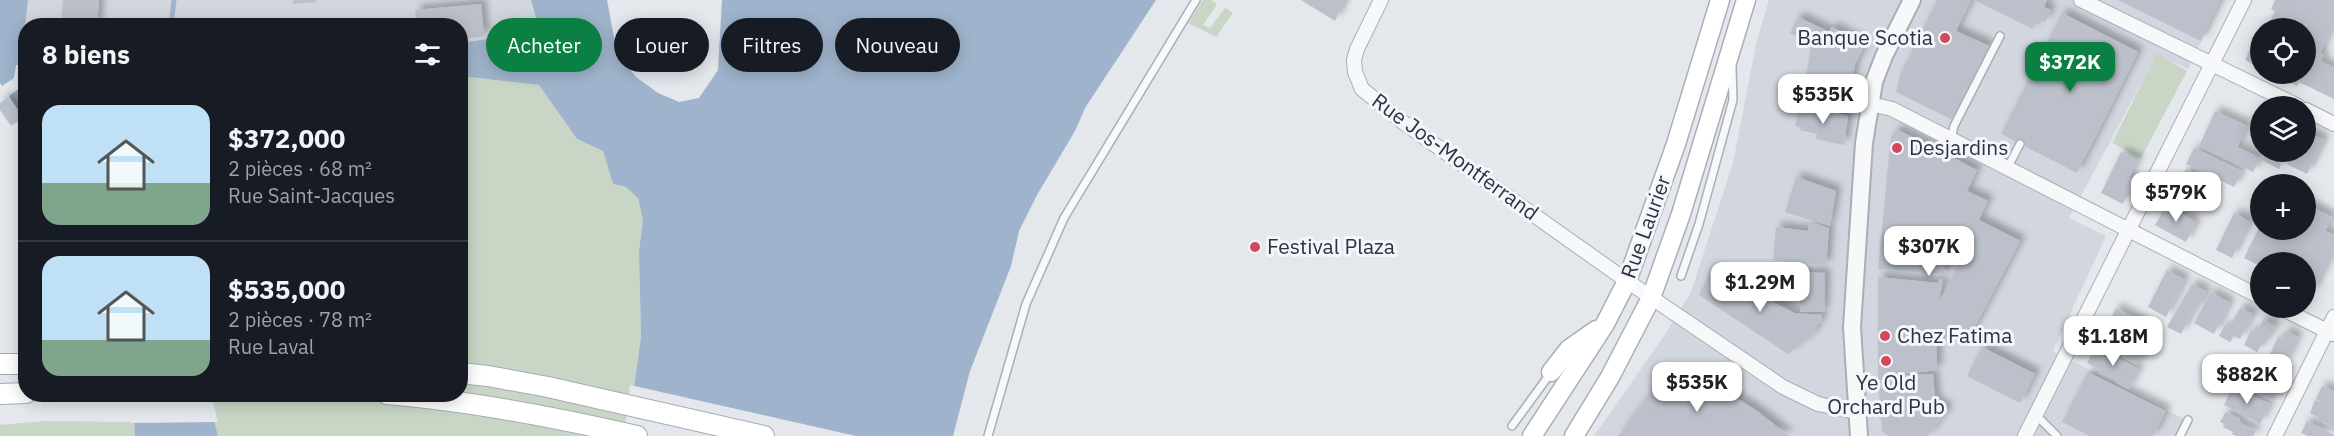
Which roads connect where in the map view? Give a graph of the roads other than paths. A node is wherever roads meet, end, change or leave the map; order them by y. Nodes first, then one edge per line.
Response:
1 (1196, 0) edge
2 (1381, 0) edge
3 (1720, 0) edge
4 (1746, 0) edge
5 (1912, 0) edge
6 (2081, 0) edge
7 (2244, 0) edge
8 (2000, 36) dead end
9 (1732, 45) junction
10 (2213, 64) junction
11 (2278, 96) edge
12 (1870, 104) junction
13 (2316, 115) edge
14 (2334, 124) edge
15 (1951, 139) junction
16 (2020, 144) dead end
17 (2008, 167) junction
18 (2129, 229) junction
19 (1681, 276) dead end
20 (1627, 281) junction
21 (2250, 292) edge
22 (1651, 298) junction
23 (2334, 317) edge
24 (2301, 318) edge
25 (1605, 324) junction
26 (2330, 333) edge
27 (0, 364) edge
28 (18, 364) edge
29 (1551, 372) joint
30 (468, 374) edge
31 (18, 393) edge
32 (0, 394) edge
33 (464, 402) edge
34 (1857, 412) junction
35 (2036, 415) junction
36 (2188, 420) dead end
37 (1512, 426) dead end
38 (637, 436) edge
39 (764, 436) edge
40 (988, 436) edge
41 (1532, 436) edge
42 (1574, 436) edge
43 (1859, 436) edge
44 (2025, 436) edge
45 (2057, 436) edge
46 (2180, 436) edge
47 (2275, 436) edge

1 - 40 lane
2 - 20 street, Rue Jos-Montferrand
3 - 20 main road, Rue Laurier
4 - 9 main road, Rue Laurier
5 - 12 street
6 - 10 street
7 - 10 street
8 - 15 lane
9 - 19 lane
9 - 22 main road, Rue Laurier
10 - 11 street
10 - 18 street
12 - 15 street
12 - 34 street
13 - 14 street
15 - 17 street
16 - 17 lane
17 - 18 street
18 - 21 street
18 - 35 street
20 - 22 street, Rue Jos-Montferrand
20 - 25 main road, Rue Laurier
22 - 34 street, Rue Jos-Montferrand
22 - 42 main road, Rue Laurier
23 - 26 street
24 - 26 street
25 - 29 main road
25 - 41 main road, Rue Laurier
26 - 47 street
27 - 28 main road
29 - 37 lane
30 - 39 main road
31 - 32 main road
33 - 38 main road
34 - 43 street
35 - 44 street
35 - 45 lane
36 - 46 lane

